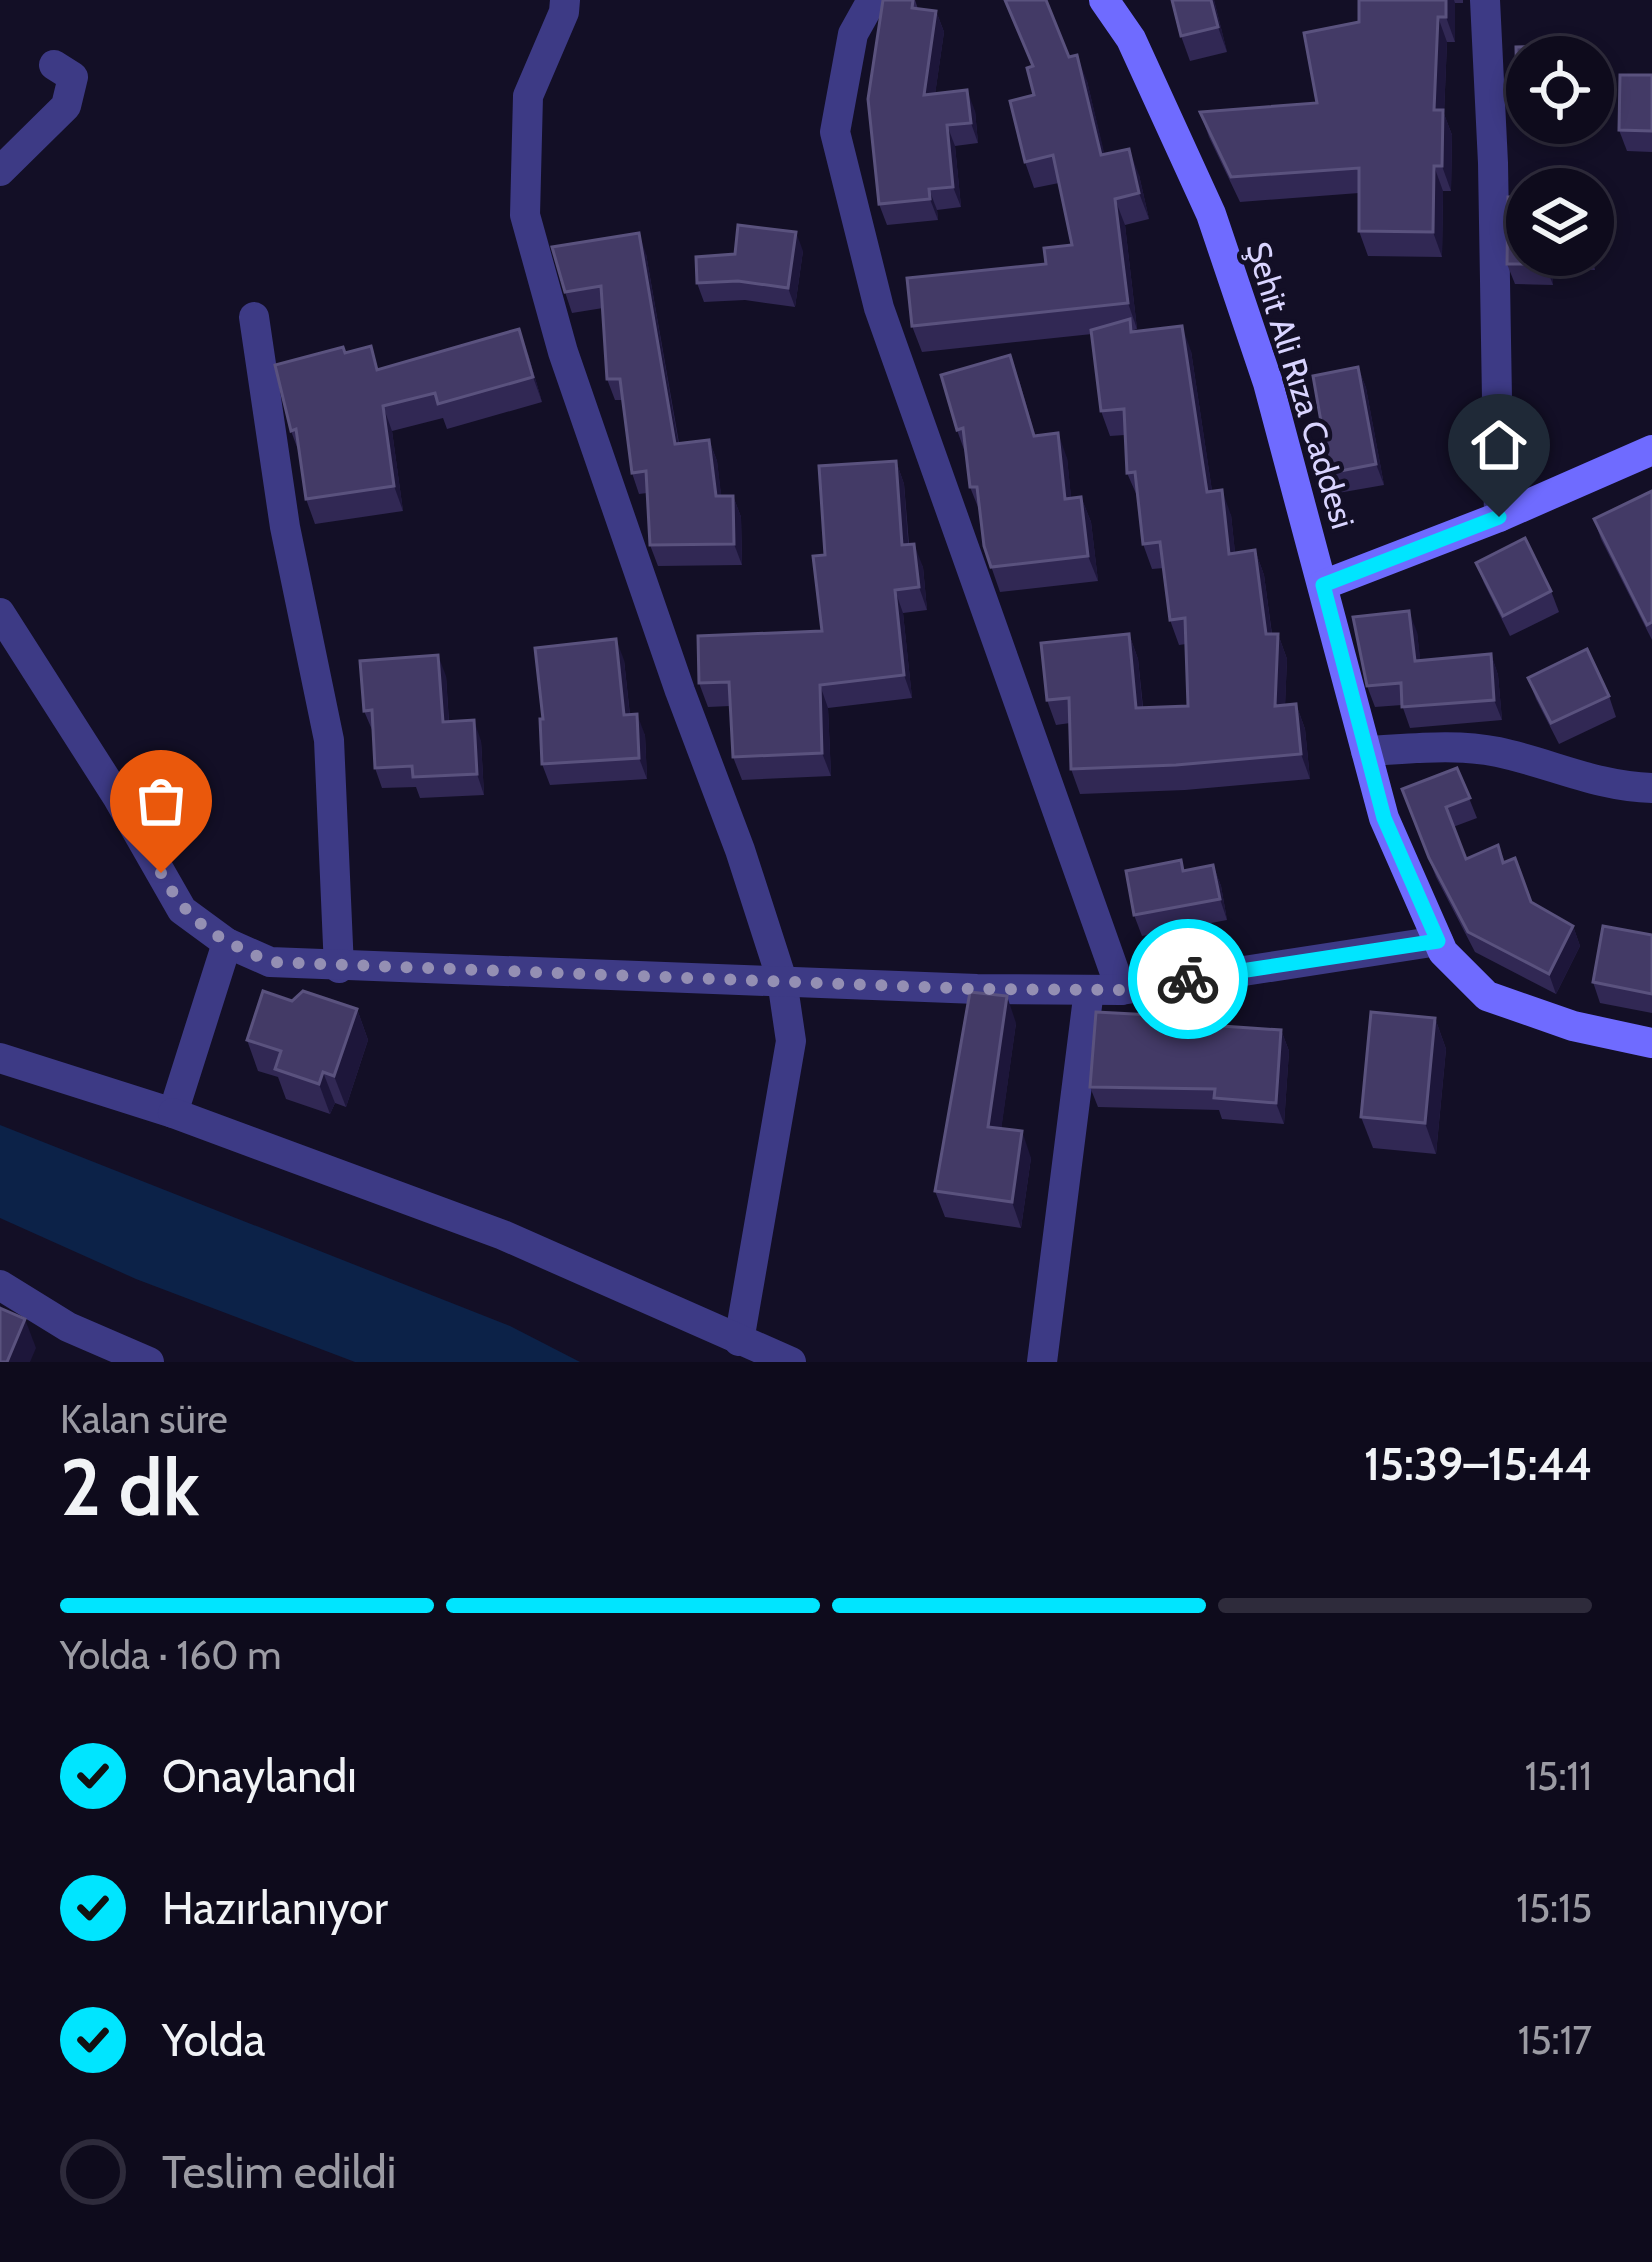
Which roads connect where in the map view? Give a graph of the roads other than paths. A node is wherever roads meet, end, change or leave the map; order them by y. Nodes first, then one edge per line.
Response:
1 (565, 0) edge
2 (872, 0) edge
3 (1104, 0) edge
4 (1485, 0) edge
5 (53, 65) dead end
6 (0, 171) edge
7 (254, 317) dead end
8 (1652, 450) edge
9 (1499, 517) junction
10 (1323, 585) junction
11 (0, 613) edge
12 (1366, 751) junction
13 (1652, 788) edge
14 (1438, 941) junction
15 (227, 943) junction
16 (339, 968) junction
17 (782, 980) junction
18 (1089, 990) junction
19 (1121, 990) junction
20 (1652, 1042) edge
21 (0, 1058) edge
22 (173, 1113) junction
23 (0, 1285) edge
24 (739, 1341) junction
25 (149, 1362) edge
26 (790, 1362) edge
27 (1042, 1362) edge

1 - 17 street
2 - 19 street
3 - 10 street, Şehit Ali Rıza Caddesi
4 - 9 street
5 - 6 street
7 - 16 street
8 - 9 street
9 - 10 street
10 - 12 street, Şehit Ali Rıza Caddesi
11 - 15 street
12 - 13 street
12 - 14 street, Şehit Ali Rıza Caddesi
14 - 19 street
14 - 20 street, Şehit Ali Rıza Caddesi
15 - 16 street
15 - 22 street
16 - 17 street
17 - 18 street
17 - 24 street
18 - 19 street
18 - 27 street
21 - 22 street
22 - 24 street
23 - 25 street
24 - 26 street

